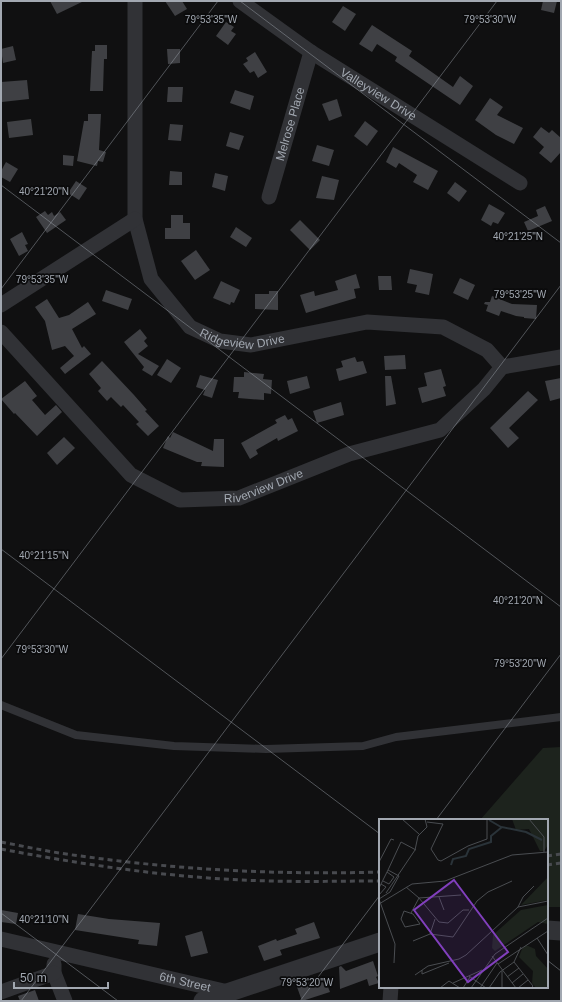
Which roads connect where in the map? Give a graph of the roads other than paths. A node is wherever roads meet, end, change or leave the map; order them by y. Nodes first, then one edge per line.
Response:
1 (135, 1) edge
2 (240, 1) edge
3 (311, 52) junction
4 (520, 183) dead end
5 (269, 197) dead end
6 (134, 219) junction
7 (1, 305) edge
8 (1, 332) edge
9 (561, 357) edge
10 (502, 367) junction
11 (3, 706) edge
12 (561, 718) edge
13 (548, 930) edge
14 (561, 931) edge
15 (1, 939) edge
16 (379, 942) edge
17 (54, 953) junction
18 (54, 972) junction
19 (391, 988) edge
20 (1, 992) edge
21 (228, 992) junction
22 (65, 1001) edge
23 (202, 1001) edge
24 (390, 1001) edge

1 - 6 street, Ridgeview Drive
2 - 3 street, Valleyview Drive
3 - 4 street, Valleyview Drive
3 - 5 street, Melrose Place
6 - 7 street
6 - 10 street, Ridgeview Drive
8 - 10 street, Riverview Drive
9 - 10 street
11 - 12 lane
13 - 14 street
15 - 17 street, 6th Street
16 - 21 street
17 - 18 street
17 - 21 street, 6th Street
18 - 20 street
18 - 22 street
19 - 24 street
21 - 23 street

